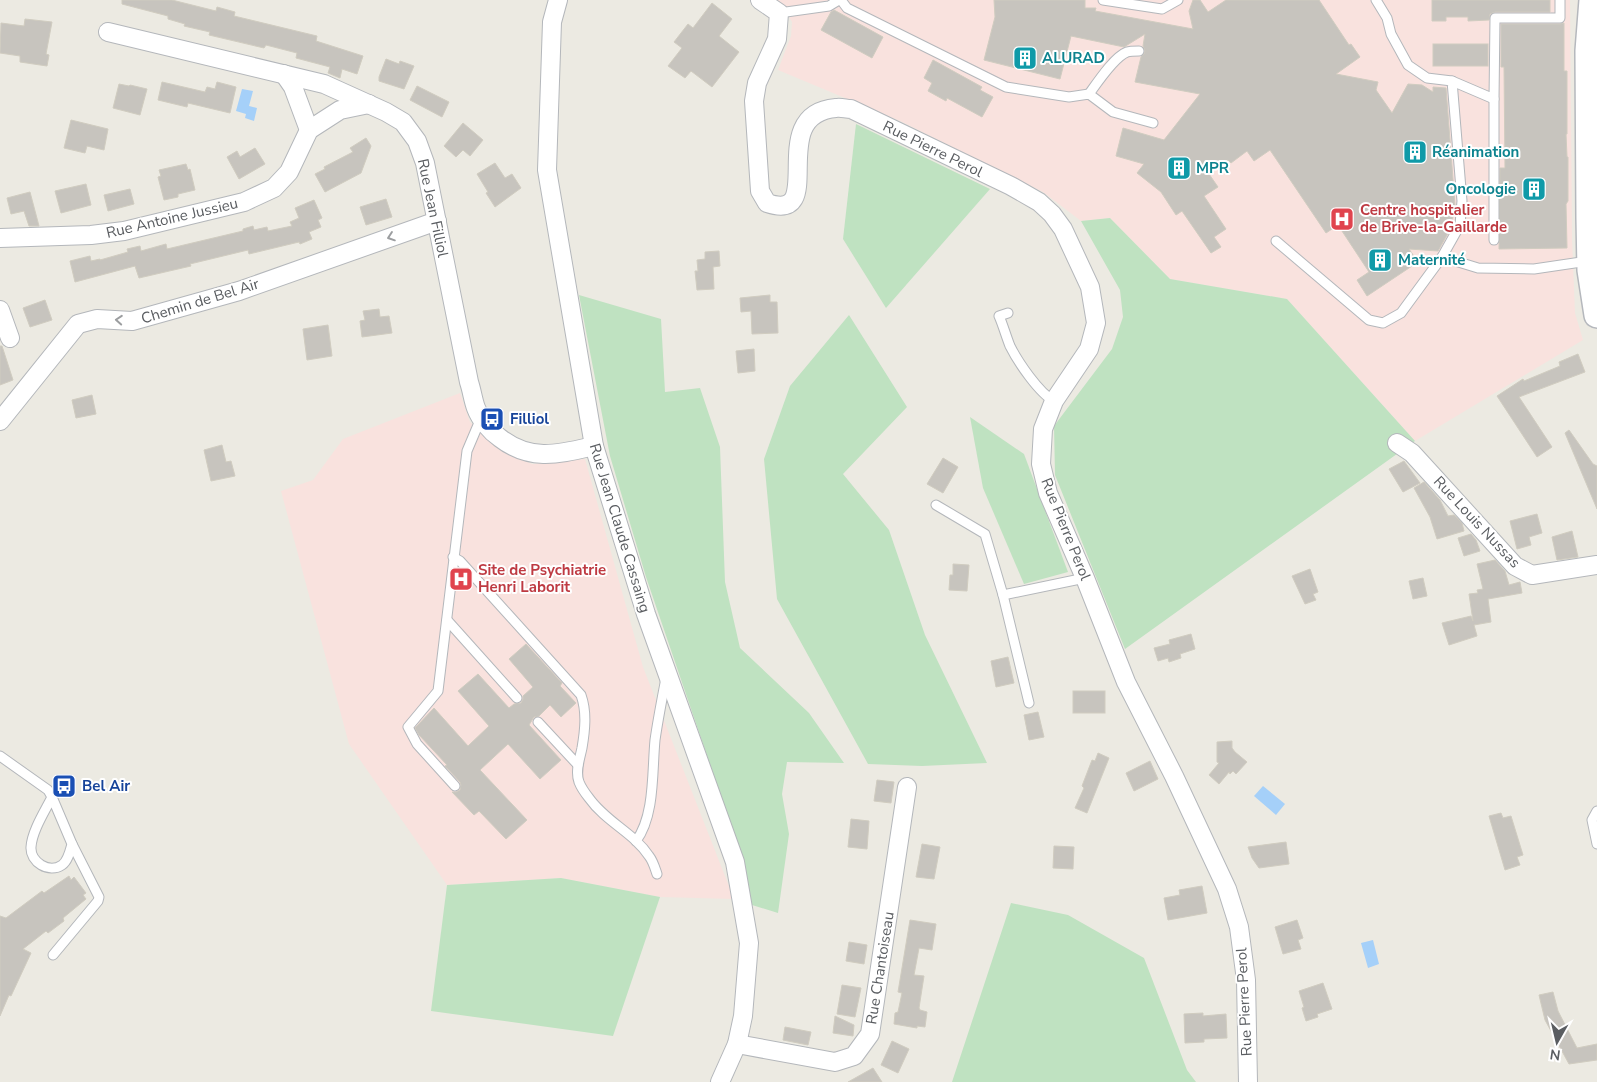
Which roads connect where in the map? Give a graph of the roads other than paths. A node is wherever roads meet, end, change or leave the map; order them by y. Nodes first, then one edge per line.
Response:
1 (558, 0) edge
2 (760, 0) edge
3 (840, 0) edge
4 (1103, 0) edge
5 (1376, 0) edge
6 (1560, 0) edge
7 (1592, 0) edge
8 (1175, 1) edge
9 (779, 13) junction
10 (108, 32) dead end
11 (1140, 51) dead end
12 (284, 74) junction
13 (1452, 81) junction
14 (1089, 94) junction
15 (1494, 99) junction
16 (369, 104) junction
17 (1153, 123) dead end
18 (309, 130) junction
19 (1593, 219) edge
20 (437, 221) junction
21 (0, 238) edge
22 (1494, 240) dead end
23 (1276, 241) dead end
24 (1442, 257) junction
25 (1591, 261) junction
26 (0, 310) edge
27 (1008, 313) dead end
28 (1597, 315) edge
29 (10, 338) dead end
30 (1054, 401) junction
31 (482, 418) junction
32 (0, 421) edge
33 (1396, 443) dead end
34 (594, 446) junction
35 (936, 505) dead end
36 (454, 557) junction
37 (1597, 566) edge
38 (1085, 578) junction
39 (1003, 595) junction
40 (446, 620) junction
41 (667, 673) junction
42 (517, 698) dead end
43 (1029, 703) dead end
44 (538, 722) dead end
45 (0, 756) edge
46 (578, 765) junction
47 (455, 786) dead end
48 (907, 787) dead end
49 (52, 797) junction
50 (1597, 811) edge
51 (636, 841) junction
52 (72, 844) junction
53 (1597, 844) edge
54 (657, 874) dead end
55 (53, 955) dead end
56 (737, 1044) junction
57 (720, 1082) edge
58 (1248, 1082) edge

1 - 34 street, Rue Jean Claude Cassaing
2 - 9 street
3 - 9 lane
3 - 14 lane
4 - 8 lane
5 - 13 lane
6 - 15 lane
7 - 19 main road
9 - 30 street, Rue Pierre Perol
10 - 12 street, Rue Jean Filliol
11 - 14 lane
12 - 16 street, Rue Jean Filliol
12 - 18 street
13 - 15 lane
13 - 24 lane
14 - 17 lane
15 - 22 lane
16 - 18 street
16 - 20 street, Rue Jean Filliol
18 - 21 street, Rue Antoine Jussieu
19 - 25 main road
20 - 31 street, Rue Jean Filliol
20 -> 32 street, Chemin de Bel Air
23 - 24 lane
24 - 25 lane
25 - 28 main road
26 - 29 street
27 - 30 lane
30 - 38 street, Rue Pierre Perol
31 - 34 street, Rue Jean Filliol
31 - 36 lane
33 - 37 street, Rue Louis Nussas
34 - 41 street, Rue Jean Claude Cassaing
35 - 39 lane
36 - 40 lane
36 - 46 lane
38 - 39 lane
38 - 58 street, Rue Pierre Perol
39 - 43 lane
40 - 42 lane
40 - 47 lane
41 - 51 lane
41 - 56 street, Rue Jean Claude Cassaing
44 - 46 lane
45 - 49 lane
46 - 51 lane
48 - 56 street, Rue Chantoiseau
49 - 52 lane
49 - 52 lane
50 - 53 lane
51 - 54 lane
52 - 55 lane
56 - 57 street, Rue Jean Claude Cassaing

